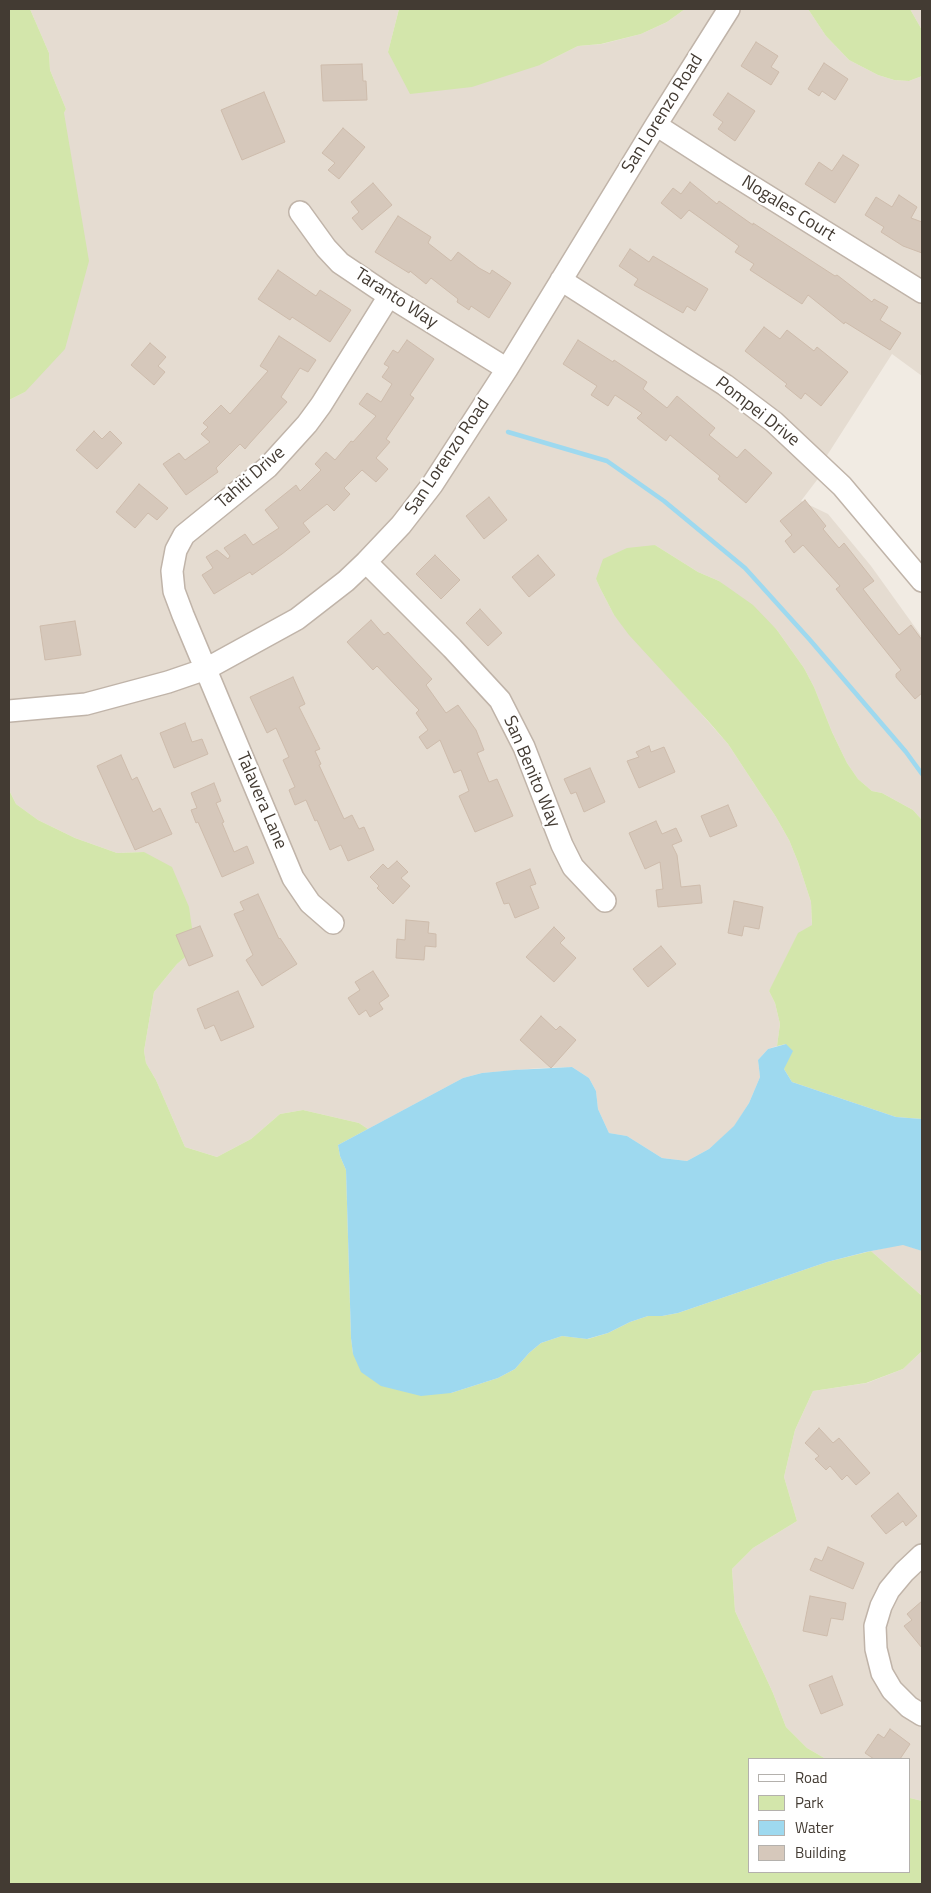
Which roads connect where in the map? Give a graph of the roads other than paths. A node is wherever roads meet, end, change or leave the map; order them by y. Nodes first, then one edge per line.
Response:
1 (729, 9) edge
2 (656, 125) junction
3 (300, 212) dead end
4 (561, 280) junction
5 (922, 292) edge
6 (389, 296) junction
7 (507, 369) junction
8 (366, 562) junction
9 (922, 581) edge
10 (206, 669) junction
11 (9, 711) edge
12 (605, 901) dead end
13 (332, 923) dead end
14 (922, 1555) edge
15 (922, 1715) edge

1 - 2 street, San Lorenzo Road
2 - 4 street, San Lorenzo Road
2 - 5 street, Nogales Court
3 - 6 street, Taranto Way
4 - 7 street, San Lorenzo Road
4 - 9 street, Pompei Drive
6 - 7 street, Taranto Way
6 - 10 street, Tahiti Drive
7 - 8 street, San Lorenzo Road
8 - 10 street, San Lorenzo Road
8 - 12 street, San Benito Way
10 - 11 street, San Lorenzo Road
10 - 13 street, Talavera Lane
14 - 15 street

